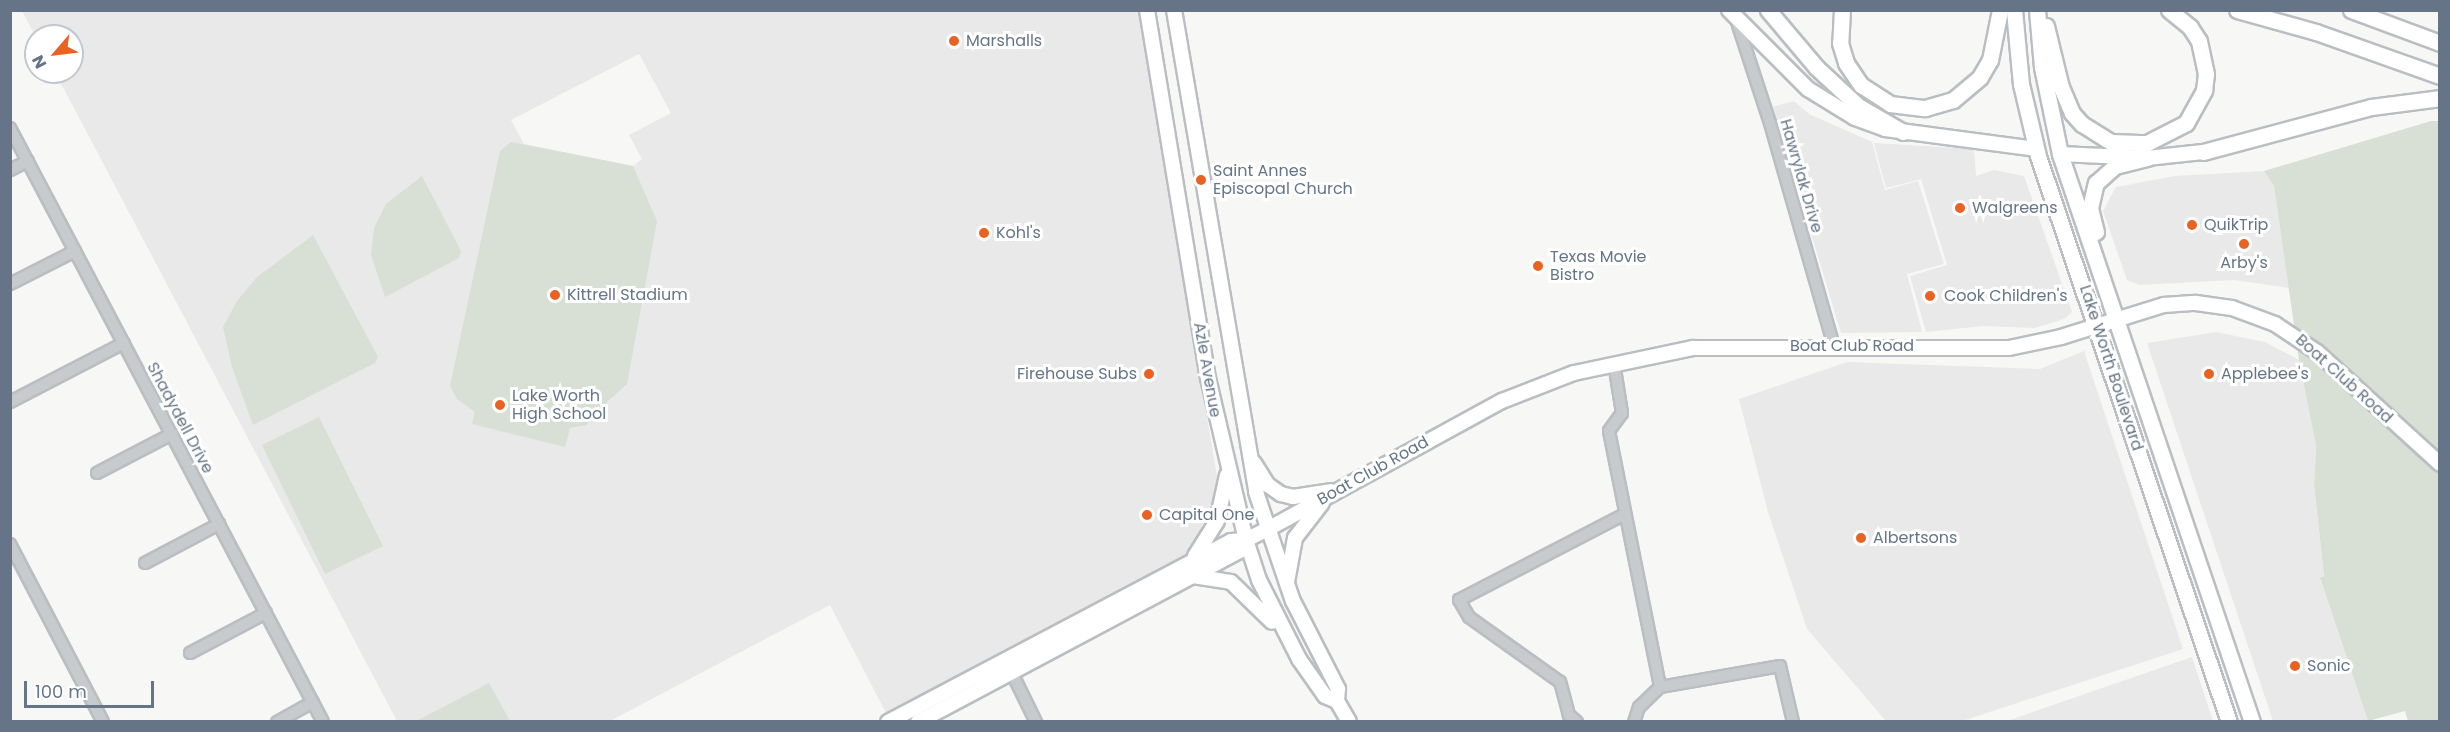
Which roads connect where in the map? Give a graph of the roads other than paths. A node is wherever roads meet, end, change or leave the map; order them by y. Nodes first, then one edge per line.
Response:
1 (1147, 10) edge
2 (1174, 10) edge
3 (1768, 10) edge
4 (1842, 10) edge
5 (2000, 10) edge
6 (2014, 10) edge
7 (2037, 10) edge
8 (2044, 10) edge
9 (2169, 10) edge
10 (2237, 10) edge
11 (2351, 10) edge
12 (1732, 13) edge
13 (2439, 43) edge
14 (2439, 76) edge
15 (2439, 98) edge
16 (10, 128) edge
17 (1903, 132) junction
18 (2036, 149) junction
19 (2203, 152) joint
20 (2060, 154) junction
21 (2148, 158) junction
22 (28, 161) junction
23 (10, 170) edge
24 (1210, 233) junction
25 (1184, 238) junction
26 (2093, 250) junction
27 (75, 251) junction
28 (10, 284) edge
29 (1222, 299) junction
30 (1195, 302) junction
31 (2116, 318) junction
32 (2096, 325) junction
33 (124, 343) junction
34 (1834, 346) junction
35 (1614, 363) junction
36 (10, 402) edge
37 (171, 434) junction
38 (1249, 454) junction
39 (2439, 464) edge
40 (97, 473) dead end
41 (1227, 473) junction
42 (1339, 490) junction
43 (1623, 515) junction
44 (219, 524) junction
45 (1266, 530) junction
46 (1246, 540) junction
47 (10, 544) edge
48 (145, 562) dead end
49 (1190, 570) junction
50 (1286, 584) junction
51 (266, 613) junction
52 (190, 652) dead end
53 (1299, 659) junction
54 (1011, 672) junction
55 (1660, 687) junction
56 (1337, 701) junction
57 (313, 702) junction
58 (103, 722) edge
59 (277, 722) edge
60 (323, 722) edge
61 (888, 722) edge
62 (918, 722) edge
63 (1036, 722) edge
64 (1348, 722) edge
65 (1577, 722) edge
66 (1634, 722) edge
67 (1793, 722) edge
68 (2229, 722) edge
69 (2252, 722) edge

1 - 25 main road, Azle Avenue
2 - 24 main road, Azle Avenue
3 - 17 highway
4 - 5 highway
6 - 18 highway, Lake Worth Boulevard
7 - 20 highway, Lake Worth Boulevard
8 - 9 highway
10 - 14 highway
11 - 13 highway
12 - 17 main road
12 - 34 street, Hawrylak Drive
15 - 19 highway
16 - 22 street, Shadydell Drive
17 - 18 main road
18 - 32 highway, Lake Worth Boulevard
19 - 21 main road
20 - 21 main road
20 - 26 highway, Lake Worth Boulevard
21 - 26 highway
22 - 23 street
22 - 27 street, Shadydell Drive
24 - 25 main road
24 - 29 main road, Azle Avenue
25 - 30 main road, Azle Avenue
26 - 31 highway, Lake Worth Boulevard
27 - 28 street
27 - 33 street, Shadydell Drive
29 - 30 main road
29 - 38 main road, Azle Avenue
30 - 41 main road, Azle Avenue
31 - 32 main road, Boat Club Road
31 - 39 main road, Boat Club Road
31 - 69 highway, Lake Worth Boulevard
32 - 34 main road, Boat Club Road
32 - 68 highway, Lake Worth Boulevard
33 - 36 street
33 - 37 street, Shadydell Drive
34 - 35 main road, Boat Club Road
35 - 42 main road, Boat Club Road
35 - 43 street
37 - 40 street
37 - 44 street, Shadydell Drive
38 - 42 main road, Azle Avenue
38 - 45 main road, Azle Avenue
41 - 46 main road, Azle Avenue
41 - 49 main road
42 - 45 main road, Boat Club Road
42 - 50 main road
43 - 55 street
43 - 65 street
44 - 48 street
44 - 51 street, Shadydell Drive
45 - 46 main road, Boat Club Road
45 - 50 main road, Azle Avenue
46 - 49 main road, Boat Club Road
46 - 53 main road, Azle Avenue
47 - 58 street
49 - 53 main road
49 - 54 main road, Boat Club Road
49 - 61 main road, Boat Club Road
50 - 56 main road, Azle Avenue
51 - 52 street
51 - 57 street, Shadydell Drive
53 - 56 main road, Azle Avenue
54 - 62 main road, Boat Club Road
54 - 63 street
55 - 66 street
55 - 67 street
56 - 64 main road, Azle Avenue
57 - 59 street
57 - 60 street, Shadydell Drive

